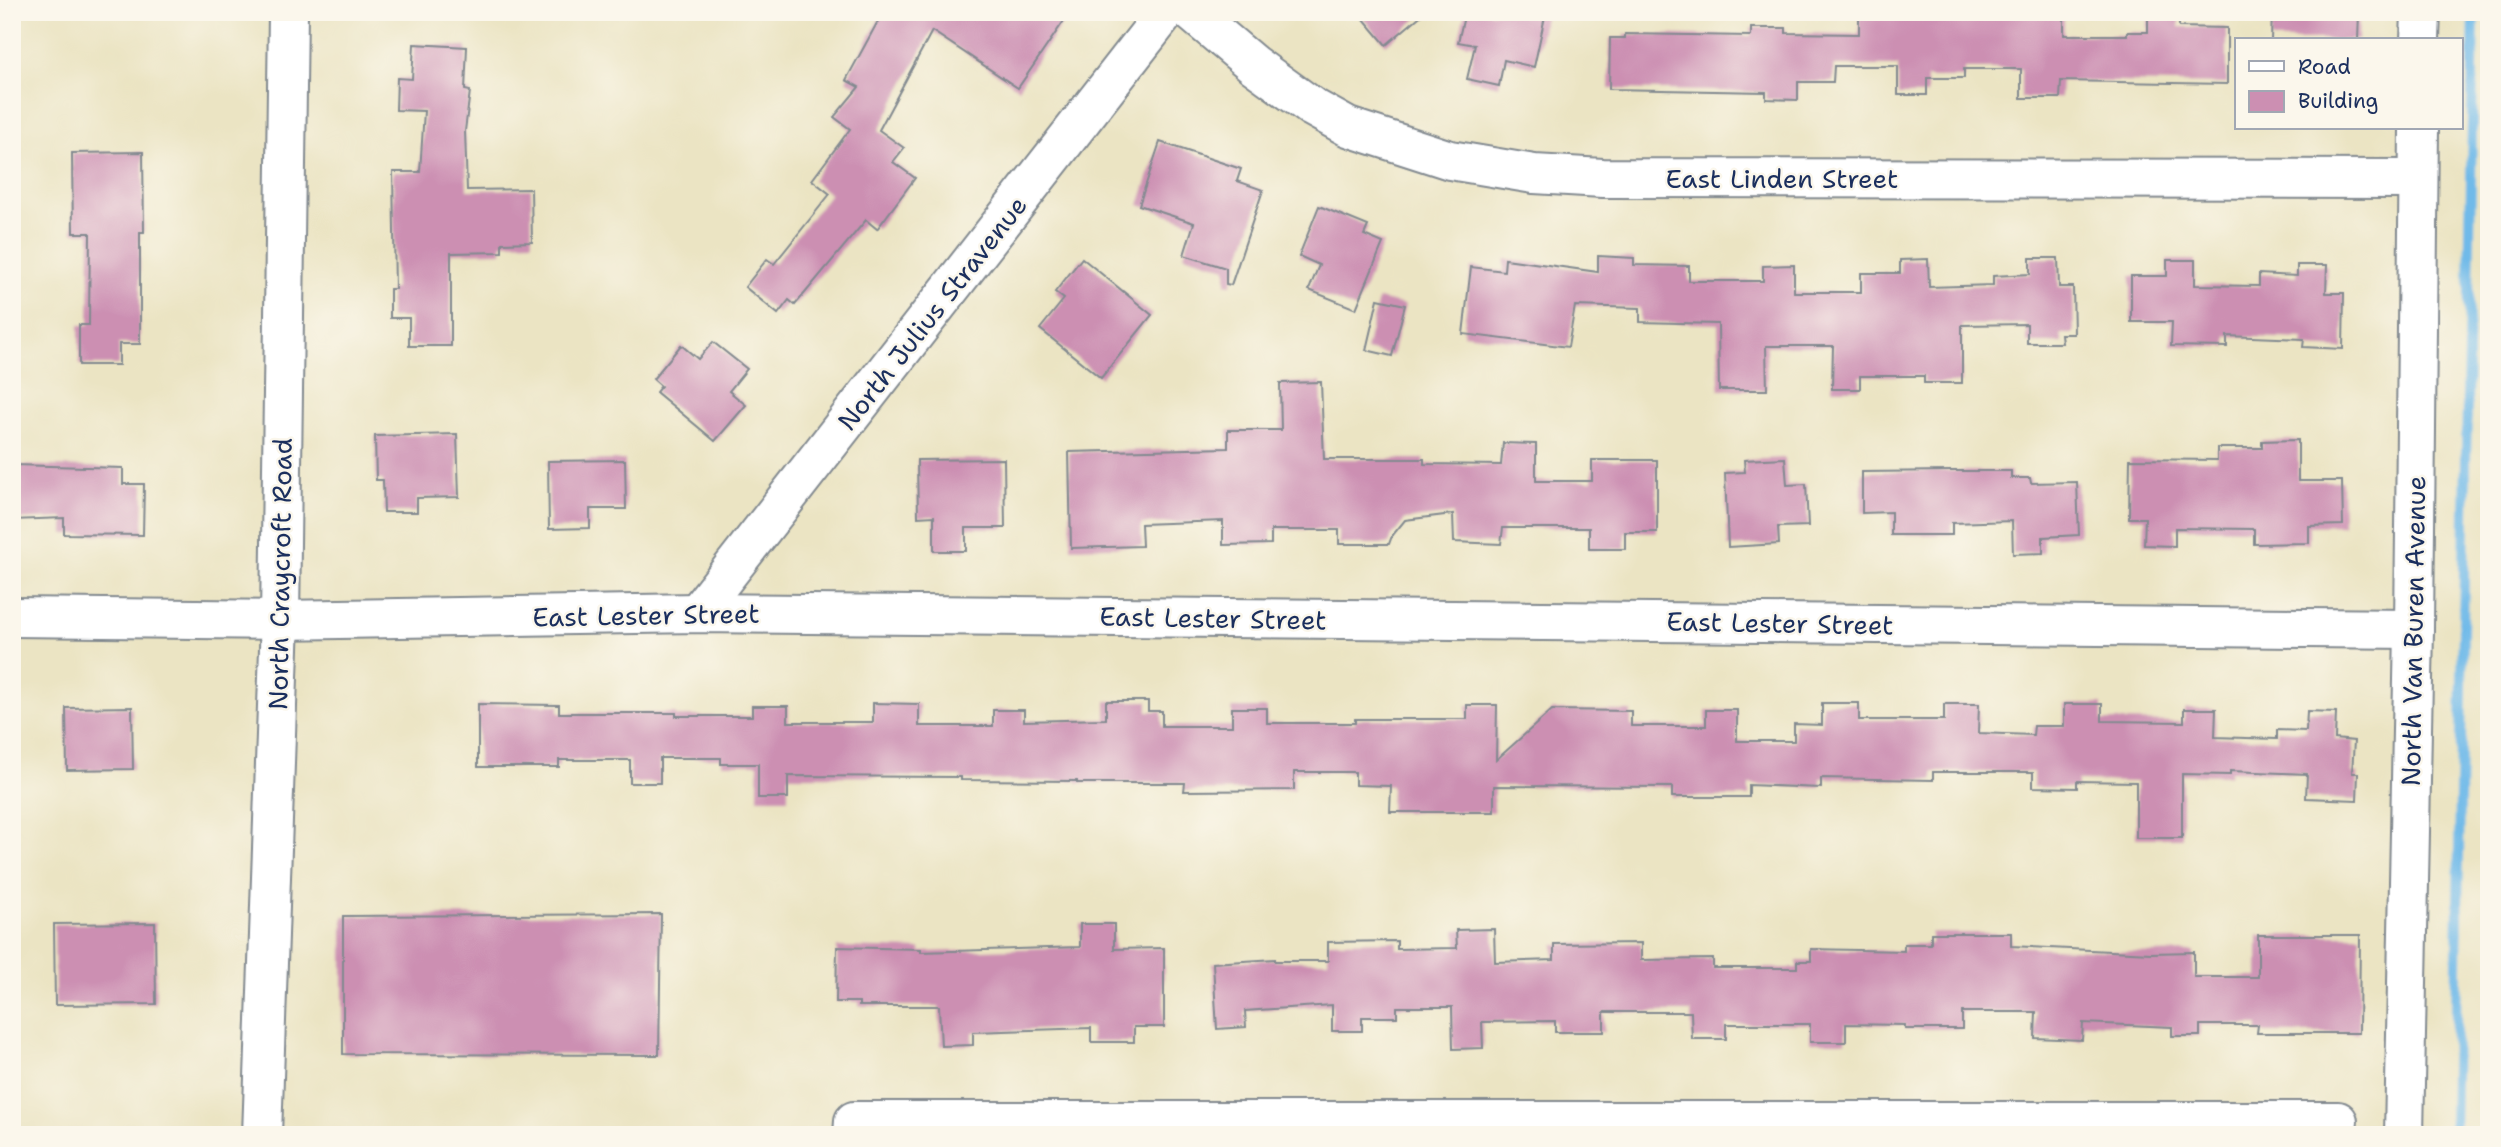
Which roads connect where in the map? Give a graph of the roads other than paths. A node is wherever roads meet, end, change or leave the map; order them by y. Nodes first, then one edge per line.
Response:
1 (288, 12) edge
2 (1166, 12) edge
3 (1191, 12) edge
4 (2421, 12) edge
5 (2420, 38) edge
6 (2419, 130) edge
7 (2418, 178) junction
8 (698, 613) junction
9 (12, 617) edge
10 (281, 620) junction
11 (2414, 629) junction
12 (2338, 1121) dead end
13 (2277, 1128) edge
14 (262, 1135) edge
15 (853, 1135) edge
16 (2404, 1135) edge

1 - 10 street, North Craycroft Road
2 - 8 street, North Julius Stravenue
3 - 7 street, East Linden Street
4 - 5 street
6 - 7 street, North Van Buren Avenue
7 - 11 street, North Van Buren Avenue
8 - 10 street, East Lester Street
8 - 11 street, East Lester Street
9 - 10 street, East Lester Street
10 - 14 street, North Craycroft Road
11 - 16 street, North Van Buren Avenue
12 - 13 street
13 - 15 street

